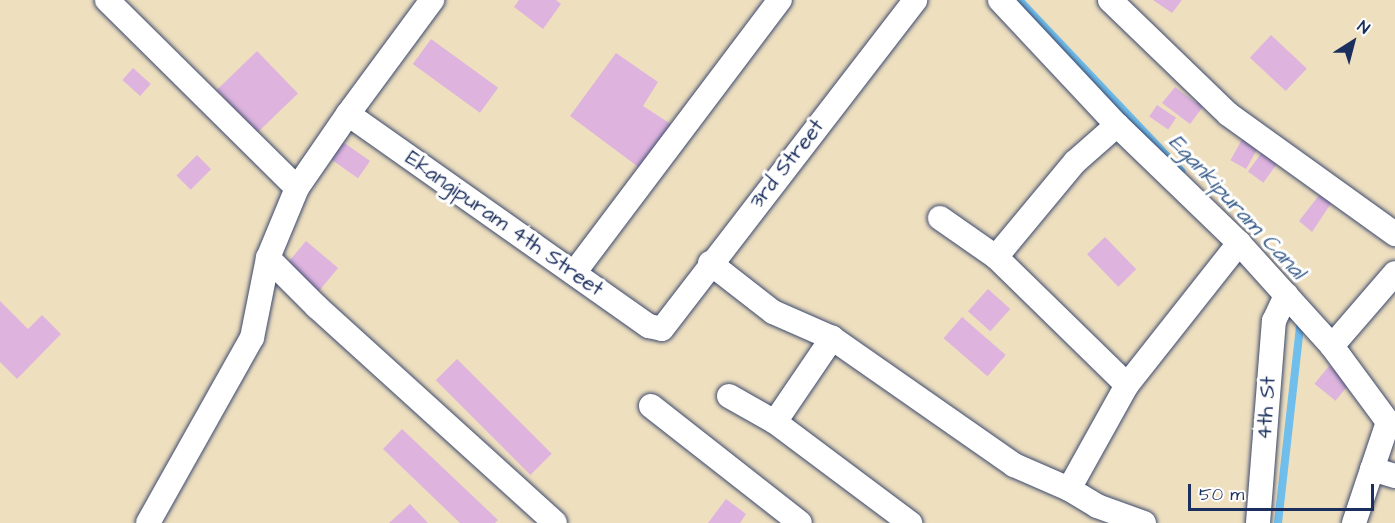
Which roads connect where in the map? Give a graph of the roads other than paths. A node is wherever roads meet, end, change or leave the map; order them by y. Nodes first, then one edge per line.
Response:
1 (107, 0) edge
2 (432, 0) edge
3 (780, 0) edge
4 (915, 0) edge
5 (1110, 0) edge
6 (1010, 4) edge
7 (348, 114) junction
8 (1117, 126) junction
9 (297, 188) junction
10 (940, 218) dead end
11 (1395, 234) edge
12 (1239, 243) junction
13 (268, 258) junction
14 (996, 258) junction
15 (710, 263) junction
16 (574, 273) junction
17 (1395, 273) edge
18 (1290, 299) junction
19 (662, 329) joint
20 (832, 338) junction
21 (1332, 346) junction
22 (1127, 385) junction
23 (729, 396) dead end
24 (651, 406) dead end
25 (775, 422) junction
26 (1384, 473) edge
27 (1070, 489) junction
28 (1099, 515) edge
29 (148, 523) edge
30 (555, 523) edge
31 (800, 523) edge
32 (910, 523) edge
33 (1144, 523) edge
34 (1258, 523) edge
35 (1354, 523) edge

1 - 9 street
2 - 7 street
3 - 16 street
4 - 15 street, 3rd Street
5 - 11 street
6 - 8 street
7 - 9 street
7 - 16 street, Ekangipuram 4th Street
8 - 12 street
8 - 14 street
9 - 13 street
10 - 14 street
12 - 18 street
12 - 22 street
13 - 29 street
13 - 30 street
14 - 22 street
15 - 19 street, 3rd Street
15 - 20 street
16 - 19 street, Ekangipuram 4th Street
17 - 21 street
18 - 21 street
18 - 34 street, 4th St
20 - 25 street
20 - 27 street
21 - 26 street
22 - 27 street
23 - 25 street
24 - 31 street
25 - 32 street
26 - 35 street
27 - 28 street
28 - 33 street

